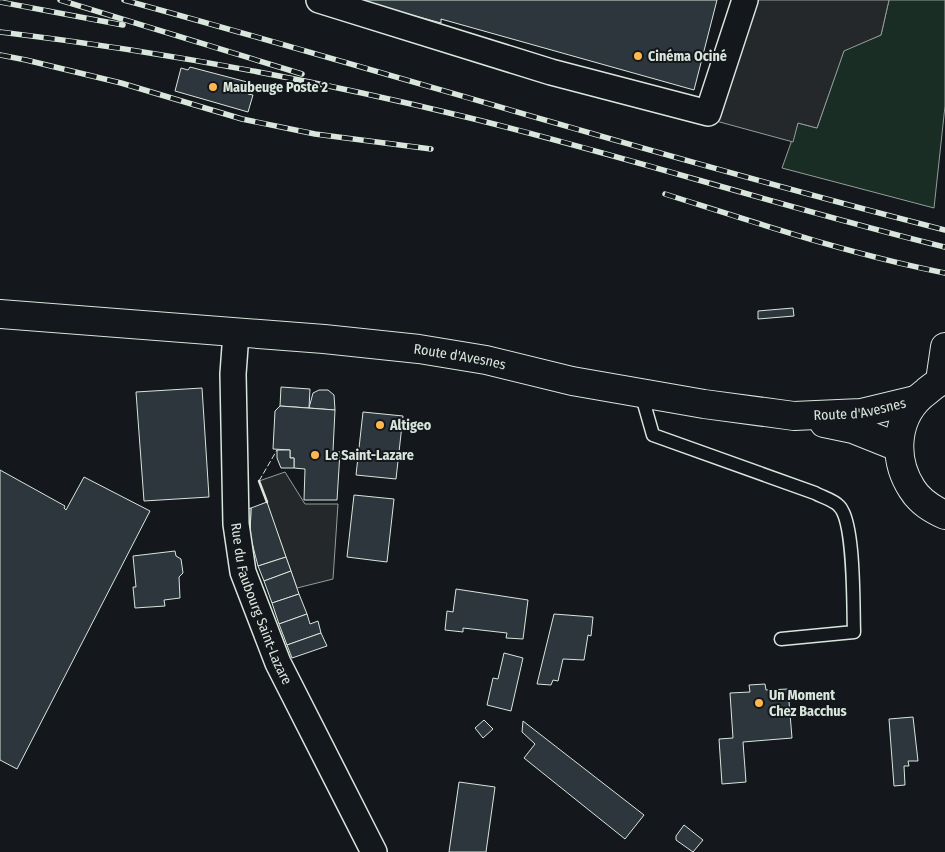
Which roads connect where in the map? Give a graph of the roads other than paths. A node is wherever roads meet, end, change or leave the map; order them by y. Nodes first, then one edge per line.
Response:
1 (319, 0) edge
2 (745, 0) edge
3 (0, 314) edge
4 (236, 333) junction
5 (945, 347) edge
6 (942, 380) edge
7 (641, 393) junction
8 (915, 400) junction
9 (794, 416) junction
10 (898, 447) junction
11 (945, 515) edge
12 (781, 640) dead end
13 (374, 852) edge

1 - 2 street
3 - 4 main road, Route d'Avesnes
4 - 7 main road, Route d'Avesnes
4 - 13 street, Rue du Faubourg Saint-Lazare
5 - 6 main road
6 - 8 main road
7 - 9 main road, Route d'Avesnes
7 - 12 lane
8 - 9 main road, Route d'Avesnes
8 - 10 main road
9 - 10 main road
10 - 11 main road

